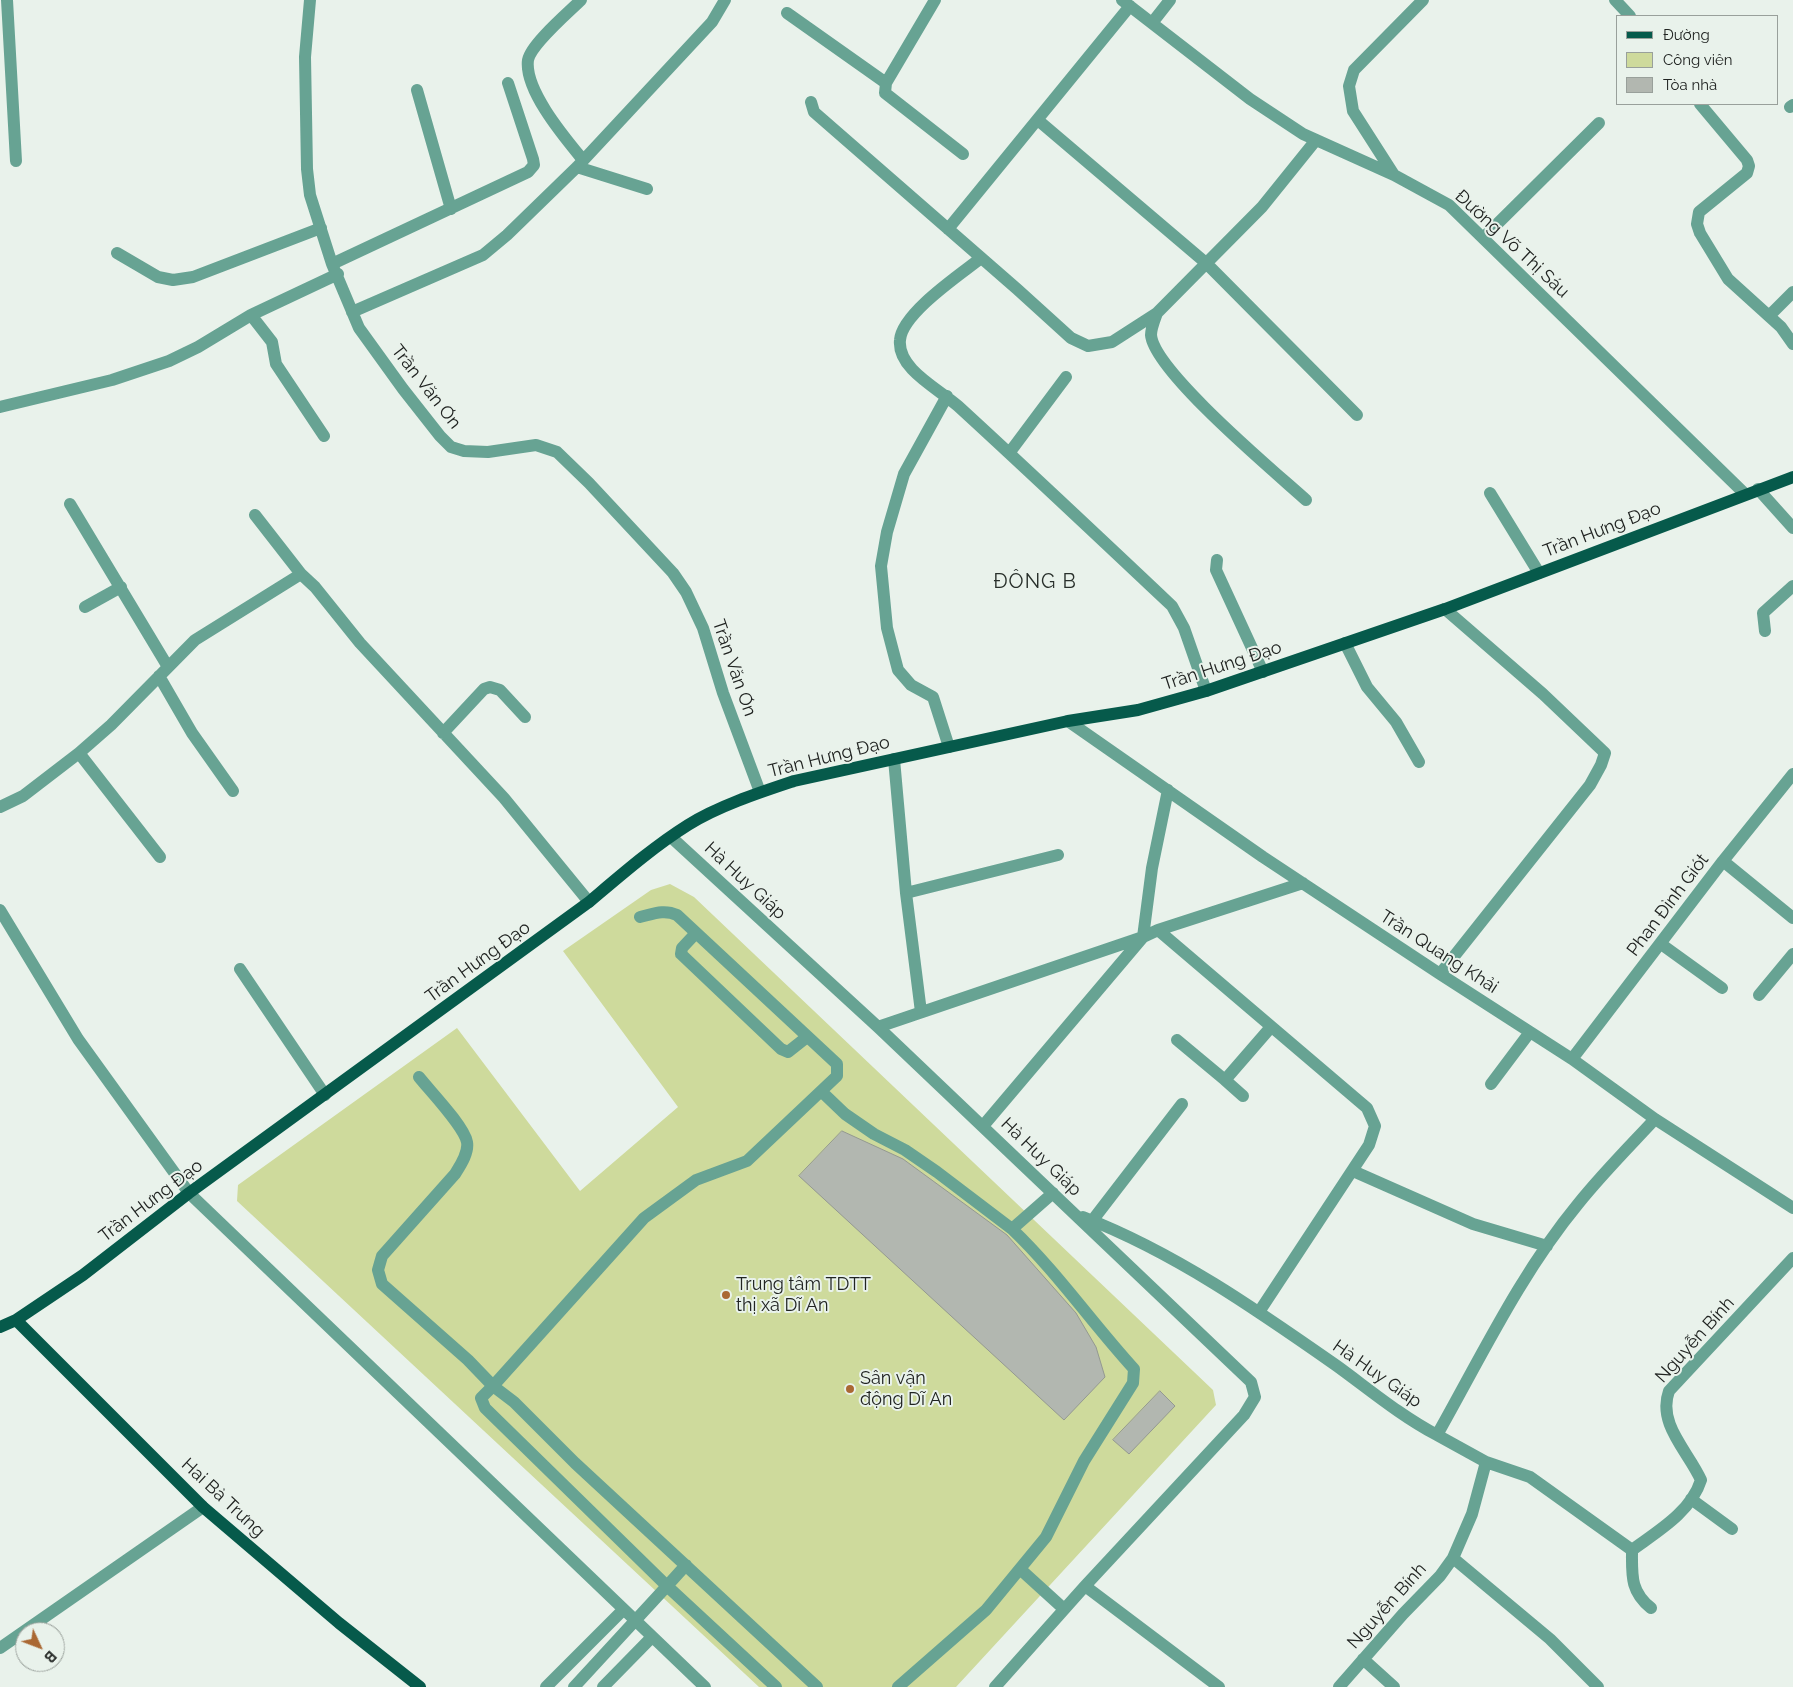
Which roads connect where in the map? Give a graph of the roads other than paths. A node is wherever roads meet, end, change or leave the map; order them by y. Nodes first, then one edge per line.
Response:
1 (7, 0) edge
2 (310, 0) edge
3 (581, 0) edge
4 (725, 0) edge
5 (935, 0) edge
6 (1170, 0) edge
7 (1423, 0) edge
8 (1615, 0) edge
9 (1126, 3) edge
10 (787, 13) dead end
11 (1629, 15) edge
12 (1152, 23) junction
13 (508, 83) dead end
14 (886, 83) junction
15 (417, 90) dead end
16 (811, 102) dead end
17 (1701, 105) edge
18 (1039, 121) junction
19 (1599, 123) dead end
20 (1316, 140) junction
21 (963, 154) dead end
22 (16, 161) dead end
23 (580, 164) junction
24 (1394, 175) junction
25 (647, 189) dead end
26 (451, 208) junction
27 (321, 228) junction
28 (948, 229) junction
29 (1483, 238) junction
30 (117, 253) dead end
31 (981, 258) junction
32 (1206, 263) junction
33 (335, 269) junction
34 (1793, 292) edge
35 (352, 312) junction
36 (1157, 312) junction
37 (251, 315) junction
38 (1769, 316) junction
39 (1793, 344) edge
40 (1066, 377) dead end
41 (947, 396) junction
42 (0, 407) edge
43 (1357, 415) dead end
44 (324, 436) dead end
45 (1010, 452) junction
46 (1793, 477) edge
47 (1758, 489) junction
48 (1490, 494) dead end
49 (1745, 494) junction
50 (1306, 500) dead end
51 (70, 504) dead end
52 (256, 515) dead end
53 (1793, 528) edge
54 (1217, 560) dead end
55 (1539, 573) junction
56 (300, 574) junction
57 (1793, 586) edge
58 (121, 588) junction
59 (85, 607) dead end
60 (1445, 609) junction
61 (1765, 631) dead end
62 (1346, 643) junction
63 (168, 667) junction
64 (1263, 672) junction
65 (159, 676) junction
66 (1206, 691) junction
67 (525, 717) dead end
68 (1068, 721) junction
69 (443, 733) junction
70 (949, 747) junction
71 (78, 754) junction
72 (894, 758) junction
73 (1419, 762) dead end
74 (1791, 781) edge
75 (1168, 790) junction
76 (233, 791) dead end
77 (760, 792) junction
78 (0, 807) edge
79 (671, 837) junction
80 (1058, 855) dead end
81 (160, 857) dead end
82 (1723, 861) junction
83 (1303, 883) junction
84 (906, 893) junction
85 (589, 902) junction
86 (0, 910) edge
87 (640, 917) dead end
88 (1793, 918) edge
89 (1158, 930) junction
90 (696, 933) junction
91 (1144, 937) junction
92 (1661, 944) junction
93 (1793, 954) edge
94 (240, 969) dead end
95 (1440, 974) junction
96 (1722, 988) dead end
97 (1759, 995) dead end
98 (921, 1012) junction
99 (878, 1027) junction
100 (1271, 1027) junction
101 (1530, 1032) junction
102 (807, 1037) junction
103 (1177, 1040) dead end
104 (1572, 1059) junction
105 (419, 1077) dead end
106 (1225, 1080) junction
107 (1491, 1084) dead end
108 (822, 1092) junction
109 (325, 1095) junction
110 (1243, 1096) dead end
111 (1182, 1104) dead end
112 (1654, 1118) junction
113 (983, 1126) junction
114 (1353, 1171) junction
115 (189, 1193) junction
116 (1053, 1193) junction
117 (1793, 1208) edge
118 (1076, 1214) junction
119 (1092, 1221) junction
120 (1012, 1228) junction
121 (1547, 1246) junction
122 (1793, 1258) edge
123 (1259, 1312) junction
124 (16, 1320) junction
125 (0, 1327) edge
126 (493, 1386) junction
127 (1437, 1435) junction
128 (1486, 1462) junction
129 (1691, 1499) junction
130 (203, 1507) junction
131 (1732, 1529) dead end
132 (1632, 1550) junction
133 (1452, 1558) junction
134 (686, 1565) junction
135 (1020, 1569) junction
136 (667, 1586) junction
137 (1085, 1586) junction
138 (1651, 1608) dead end
139 (1064, 1609) junction
140 (623, 1610) junction
141 (636, 1622) junction
142 (652, 1637) junction
143 (0, 1648) edge
144 (1363, 1659) junction
145 (420, 1687) edge
146 (546, 1687) edge
147 (574, 1687) edge
148 (603, 1687) edge
149 (705, 1687) edge
150 (776, 1687) edge
151 (817, 1687) edge
152 (898, 1687) edge
153 (995, 1687) edge
154 (1219, 1687) edge
155 (1339, 1687) edge
156 (1394, 1687) edge
157 (1598, 1687) edge

1 - 22 street
2 - 27 street, Trần Văn Ơn
3 - 23 street
4 - 23 street
5 - 14 street
6 - 12 street
7 - 24 street
8 - 11 street
9 - 12 street, Đường Võ Thị Sáu
9 - 18 street
10 - 14 street
12 - 20 street, Đường Võ Thị Sáu
13 - 26 street
14 - 21 street
15 - 26 street
16 - 28 street
17 - 38 street
18 - 28 street
18 - 32 street
19 - 29 street
20 - 24 street, Đường Võ Thị Sáu
20 - 32 street
23 - 25 street
23 - 35 street
24 - 29 street, Đường Võ Thị Sáu
26 - 33 street
27 - 30 street
27 - 33 street, Trần Văn Ơn
28 - 31 street
29 - 49 street, Đường Võ Thị Sáu
31 - 36 street
31 - 41 street
32 - 36 street
32 - 43 street
33 - 35 street, Trần Văn Ơn
33 - 37 street
34 - 38 street
35 - 77 street, Trần Văn Ơn
36 - 50 street
37 - 42 street
37 - 44 street
38 - 39 street
40 - 45 street
41 - 45 street
41 - 70 street
45 - 66 street
46 - 47 main road, Trần Hưng Đạo
47 - 49 main road, Trần Hưng Đạo
47 - 53 street
48 - 55 street
49 - 55 main road, Trần Hưng Đạo
51 - 58 street
52 - 56 street
54 - 64 street
55 - 60 main road, Trần Hưng Đạo
56 - 63 street
56 - 69 street
57 - 61 street
58 - 59 street
58 - 63 street
60 - 62 main road, Trần Hưng Đạo
60 - 95 street
62 - 64 main road, Trần Hưng Đạo
62 - 73 street
63 - 65 street
64 - 66 main road, Trần Hưng Đạo
65 - 71 street
65 - 76 street
66 - 68 main road, Trần Hưng Đạo
67 - 69 street
68 - 70 main road, Trần Hưng Đạo
68 - 75 street, Trần Quang Khải
69 - 85 street
70 - 72 main road, Trần Hưng Đạo
71 - 78 street
71 - 81 street
72 - 77 main road, Trần Hưng Đạo
72 - 84 street
74 - 82 street, Phan Đình Giót
75 - 83 street, Trần Quang Khải
75 - 91 street
77 - 79 main road, Trần Hưng Đạo
79 - 85 main road, Trần Hưng Đạo
79 - 99 street, Hà Huy Giáp
80 - 84 street
82 - 88 street
82 - 92 street, Phan Đình Giót
83 - 89 street
83 - 95 street, Trần Quang Khải
84 - 98 street
85 - 109 main road, Trần Hưng Đạo
86 - 115 street
87 - 90 street
89 - 91 street
89 - 100 street
90 - 102 street
90 - 102 street
91 - 98 street
91 - 113 street
92 - 96 street
92 - 104 street, Phan Đình Giót
93 - 97 street
94 - 109 street
95 - 101 street, Trần Quang Khải
98 - 99 street
99 - 113 street, Hà Huy Giáp
100 - 106 street
100 - 114 street
101 - 104 street, Trần Quang Khải
101 - 107 street
102 - 108 street
103 - 106 street
104 - 112 street, Trần Quang Khải
105 - 126 street
106 - 110 street
108 - 120 street
108 - 126 street
109 - 115 main road, Trần Hưng Đạo
111 - 119 street
112 - 117 street, Trần Quang Khải
112 - 121 street
113 - 116 street, Hà Huy Giáp
114 - 121 street
114 - 123 street
115 - 124 main road, Trần Hưng Đạo
115 - 140 street
116 - 118 street, Hà Huy Giáp
116 - 120 street
118 - 119 street, Hà Huy Giáp
118 - 137 street
119 - 123 street, Hà Huy Giáp
120 - 135 street
121 - 127 street
122 - 129 street, Nguyễn Bính
123 - 127 street, Hà Huy Giáp
124 - 125 main road, Trần Hưng Đạo
124 - 130 main road, Hai Bà Trưng
126 - 134 street
126 - 136 street
127 - 128 street
128 - 132 street
128 - 133 street, Nguyễn Bính
129 - 131 street
129 - 132 street, Nguyễn Bính
130 - 143 street
130 - 145 main road, Hai Bà Trưng
132 - 138 street
133 - 144 street, Nguyễn Bính
133 - 157 street
134 - 136 street
134 - 151 street
135 - 139 street
135 - 152 street
136 - 141 street
136 - 150 street
137 - 139 street
137 - 154 street
139 - 153 street
140 - 141 street
140 - 146 street
141 - 142 street
141 - 147 street
142 - 148 street
142 - 149 street
144 - 155 street, Nguyễn Bính
144 - 156 street

